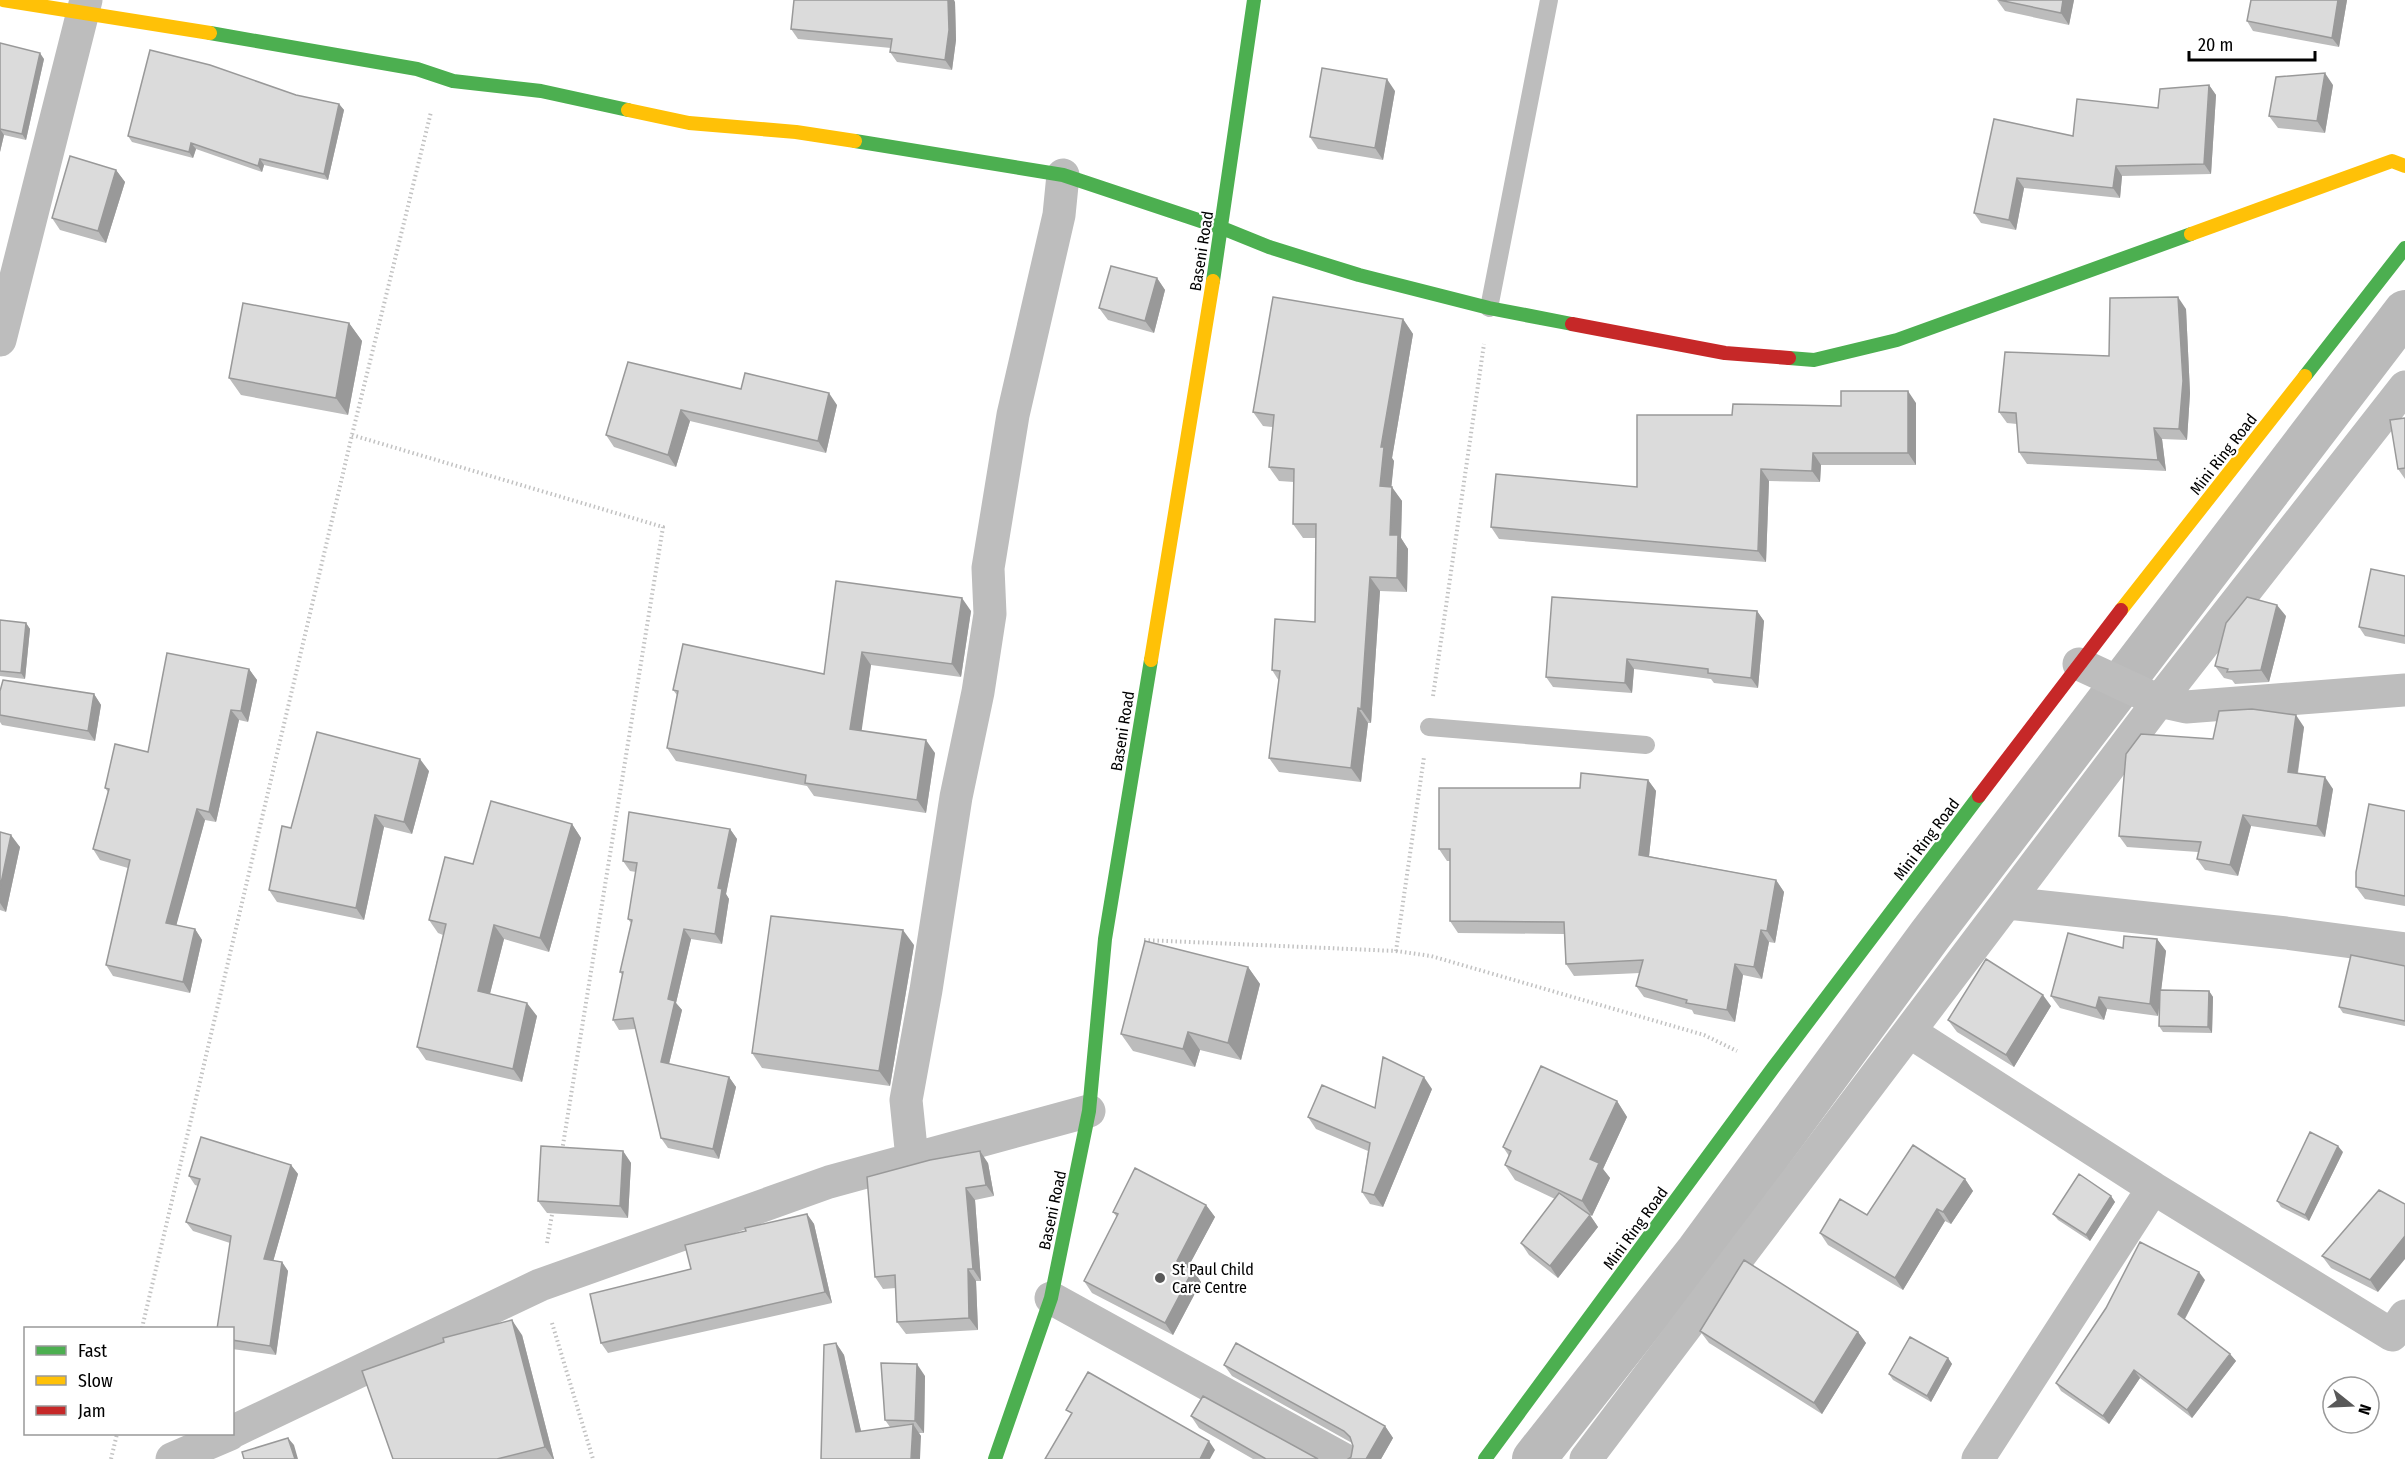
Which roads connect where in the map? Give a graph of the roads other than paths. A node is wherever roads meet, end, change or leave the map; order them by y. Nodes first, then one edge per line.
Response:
1 (3, 0) edge
2 (1254, 0) edge
3 (1549, 0) edge
4 (84, 7) edge
5 (2405, 166) edge
6 (1063, 175) junction
7 (1222, 228) junction
8 (2405, 248) edge
9 (1490, 308) junction
10 (0, 340) edge
11 (2405, 387) edge
12 (2088, 669) junction
13 (2405, 690) edge
14 (2152, 698) junction
15 (1429, 727) road end
16 (1646, 745) dead end
17 (2008, 903) junction
18 (2405, 949) edge
19 (1910, 1032) junction
20 (1089, 1112) junction
21 (912, 1158) junction
22 (2153, 1188) junction
23 (1051, 1298) junction
24 (2405, 1316) edge
25 (234, 1432) edge
26 (226, 1435) edge
27 (172, 1459) edge
28 (996, 1459) edge
29 (1343, 1459) edge
30 (1485, 1459) edge
31 (1586, 1459) edge
32 (1978, 1459) edge

1 - 4 street
2 - 7 street, Baseni Road
3 - 9 lane
4 - 6 street
4 - 10 street
5 - 9 street
6 - 7 street
6 - 21 street
7 - 9 street
7 - 20 street, Baseni Road
8 - 12 street, Mini Ring Road
11 - 14 street
12 - 14 street
12 - 30 street, Mini Ring Road
13 - 14 street
14 - 17 street
15 - 16 lane
17 - 18 street
17 - 19 street
19 - 22 street
19 - 31 street
20 - 21 street
20 - 23 street, Baseni Road
21 - 25 street
22 - 24 street
22 - 32 street
23 - 28 street, Baseni Road
23 - 29 street
26 - 27 street

